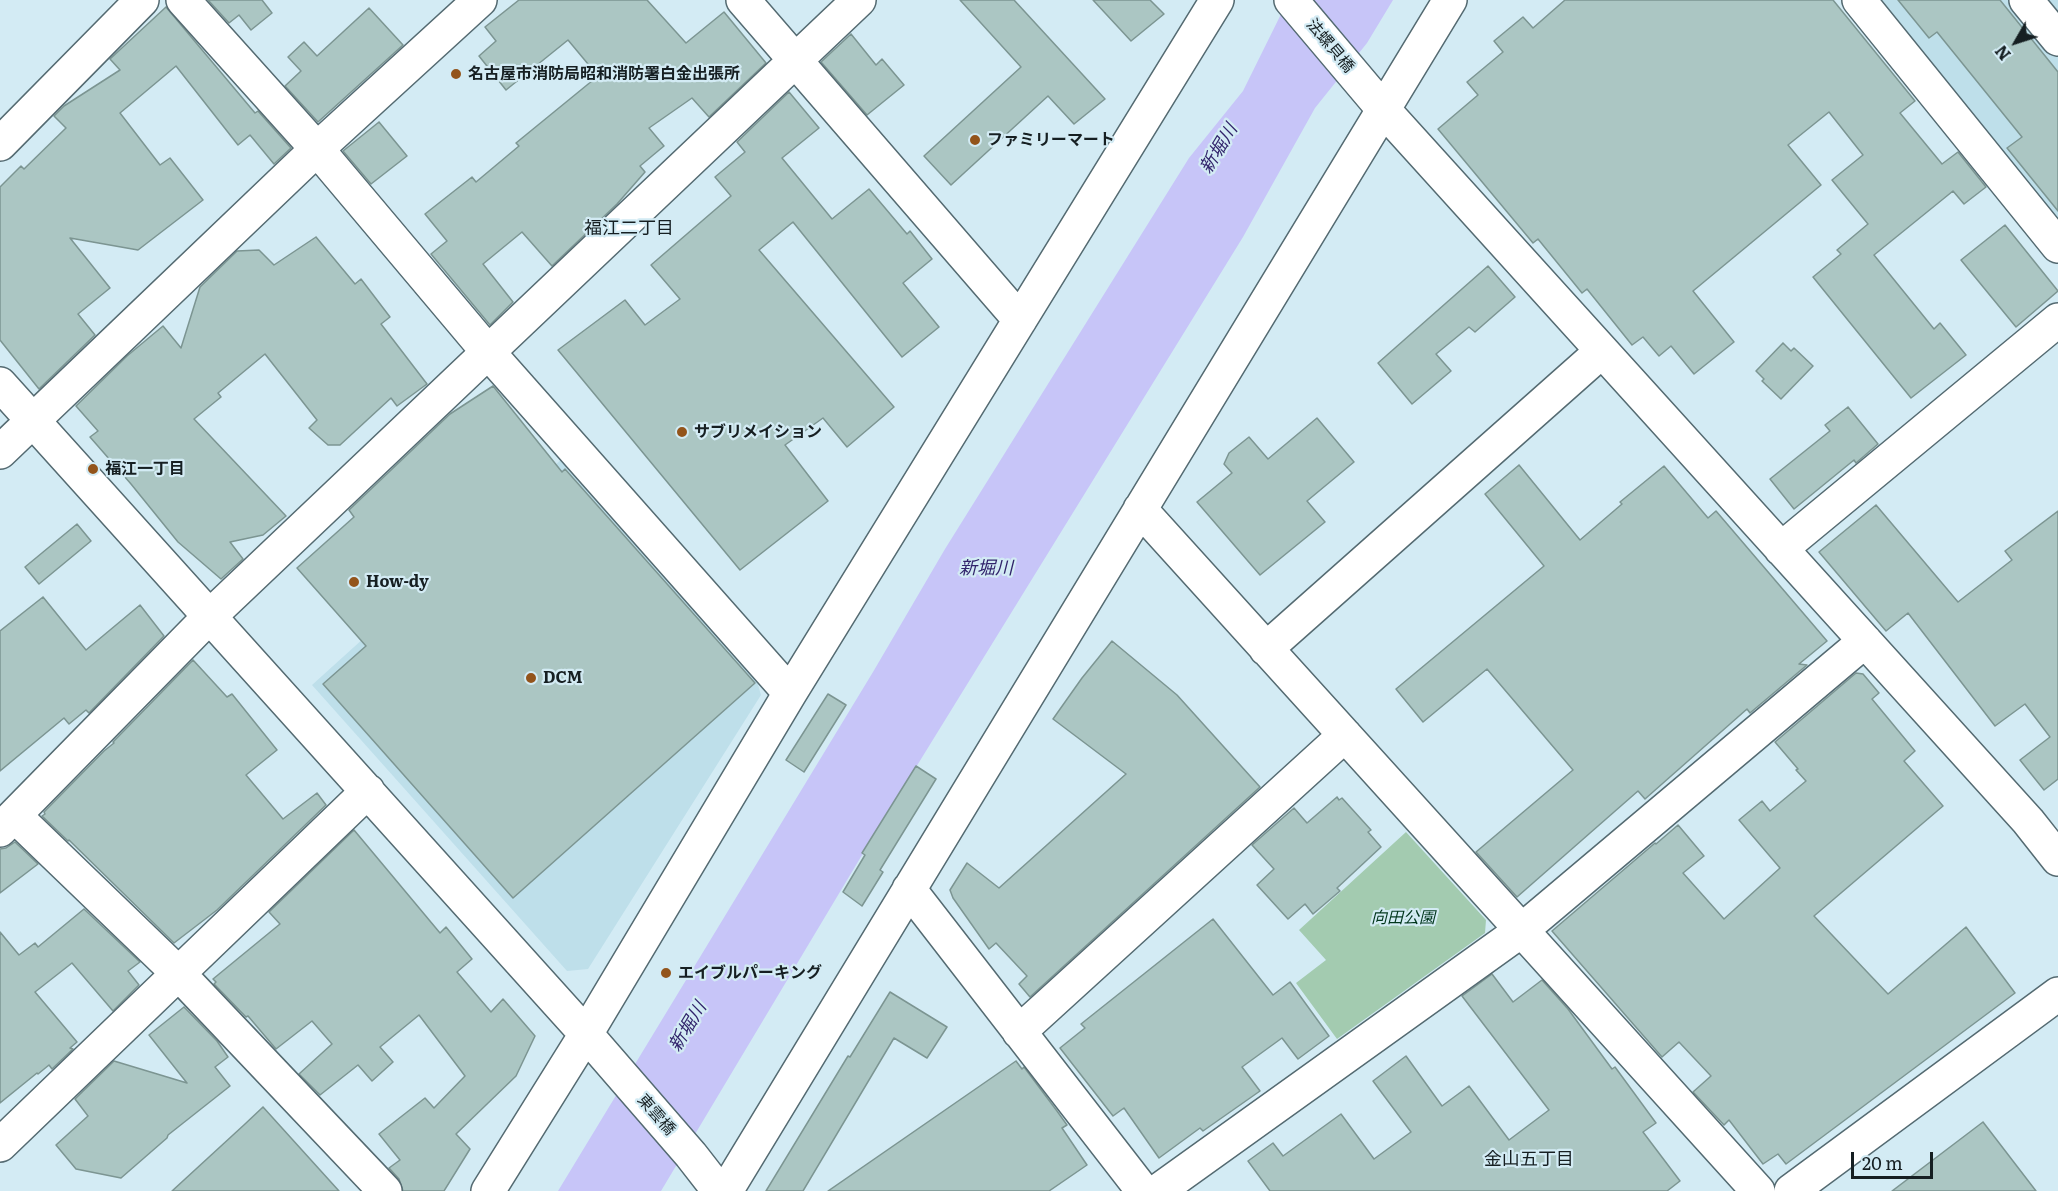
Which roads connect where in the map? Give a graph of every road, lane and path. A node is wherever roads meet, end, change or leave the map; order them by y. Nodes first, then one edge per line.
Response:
1 (142, 0) edge
2 (183, 0) edge
3 (480, 0) edge
4 (742, 0) edge
5 (859, 0) edge
6 (1217, 0) edge
7 (1291, 0) edge
8 (1450, 0) edge
9 (1859, 0) edge
10 (2026, 0) edge
11 (2058, 39) edge
12 (795, 62) junction
13 (1376, 100) junction
14 (0, 144) edge
15 (317, 149) junction
16 (2058, 246) edge
17 (1020, 320) junction
18 (2058, 320) edge
19 (1602, 351) junction
20 (488, 352) junction
21 (0, 384) edge
22 (33, 421) junction
23 (0, 452) edge
24 (1140, 509) junction
25 (1781, 549) junction
26 (210, 616) junction
27 (1865, 641) junction
28 (1266, 649) junction
29 (790, 693) junction
30 (1345, 735) junction
31 (368, 791) junction
32 (7, 823) edge
33 (2052, 839) edge
34 (909, 889) junction
35 (1522, 930) junction
36 (179, 974) junction
37 (2058, 994) edge
38 (1019, 1032) junction
39 (586, 1034) junction
40 (0, 1145) edge
41 (385, 1191) edge
42 (488, 1191) edge
43 (719, 1191) edge
44 (726, 1191) edge
45 (1143, 1191) edge
46 (1158, 1191) edge
47 (1758, 1191) edge
48 (1791, 1191) edge

1 - 14 street
2 - 15 street
3 - 15 street
4 - 12 street
5 - 12 street
6 - 17 street
7 - 13 street, 法螺貝橋
8 - 13 street
9 - 16 street
10 - 11 street
12 - 17 street
12 - 20 street
13 - 19 street, 法螺貝橋
13 - 24 street
15 - 20 street
15 - 22 street
17 - 29 street
18 - 25 street
19 - 25 street, 法螺貝橋
19 - 28 street
20 - 26 street
20 - 29 street
21 - 22 street, 東雲橋
22 - 23 street
22 - 26 street, 東雲橋
24 - 28 street
24 - 34 street
25 - 27 street, 法螺貝橋
26 - 31 street, 東雲橋
26 - 32 street
27 - 33 street, 法螺貝橋
27 - 35 street
28 - 30 street
29 - 39 street
30 - 35 street
30 - 38 street
31 - 36 street
31 - 39 street, 東雲橋
32 - 36 street
34 - 38 street
34 - 44 street
35 - 46 street
35 - 47 street
36 - 40 street
36 - 41 street
37 - 48 street
38 - 45 street
39 - 42 street
39 - 43 street, 東雲橋

